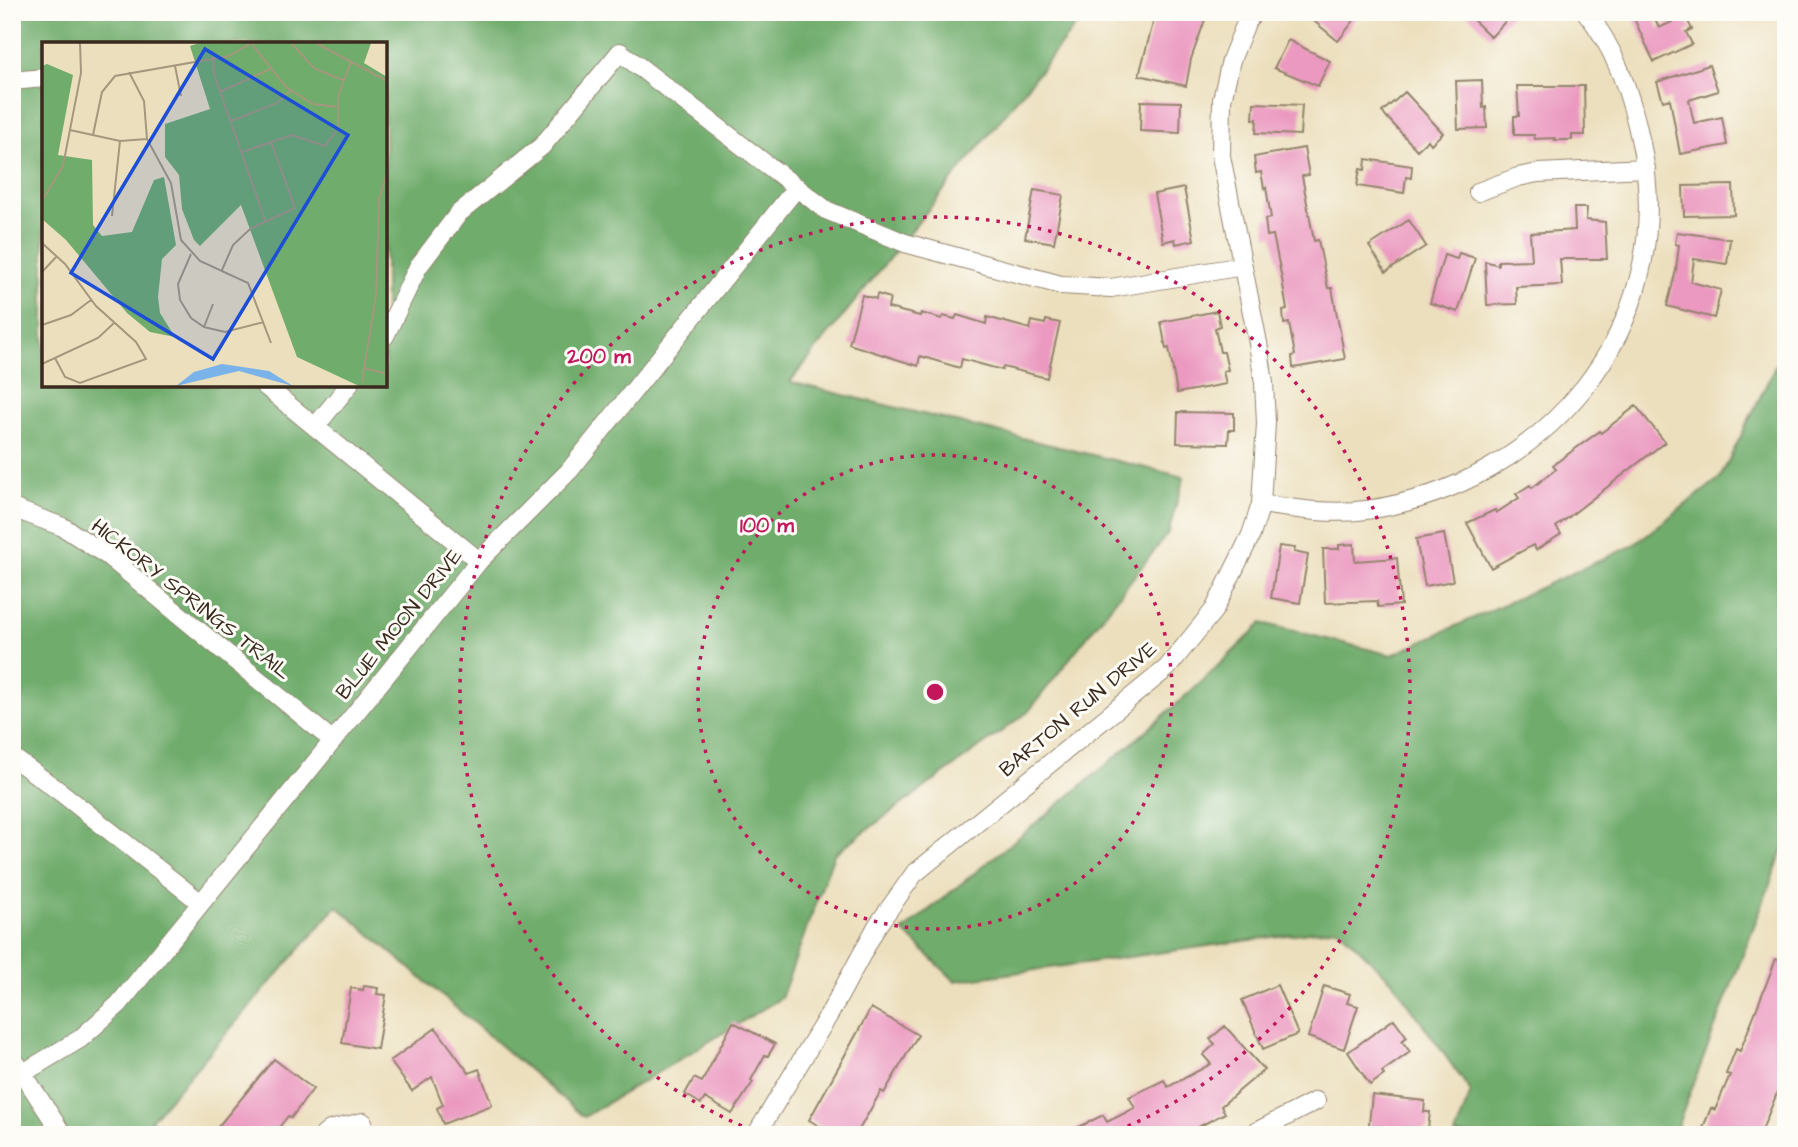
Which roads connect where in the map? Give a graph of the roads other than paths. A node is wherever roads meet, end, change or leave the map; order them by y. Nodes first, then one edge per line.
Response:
1 (1254, 12) edge
2 (1586, 12) edge
3 (42, 78) edge
4 (12, 81) edge
5 (1646, 168) junction
6 (797, 187) junction
7 (1478, 192) dead end
8 (1243, 266) junction
9 (387, 332) edge
10 (266, 387) edge
11 (347, 387) edge
12 (315, 427) junction
13 (1261, 503) junction
14 (12, 508) edge
15 (479, 561) junction
16 (332, 741) junction
17 (12, 757) edge
18 (201, 904) junction
19 (12, 1056) edge
20 (23, 1073) junction
21 (1316, 1101) dead end
22 (363, 1122) dead end
23 (63, 1135) edge
24 (324, 1135) edge
25 (756, 1135) edge
26 (1250, 1135) edge

1 - 8 street, BARTON RUN DRIVE
2 - 5 street
3 - 4 street
5 - 7 street
5 - 13 street
6 - 8 street
6 - 9 street
6 - 15 street, BLUE MOON DRIVE
8 - 13 street, BARTON RUN DRIVE
10 - 12 street
11 - 12 street
12 - 15 street
13 - 25 street, BARTON RUN DRIVE
14 - 16 street, HICKORY SPRINGS TRAIL
15 - 16 street, BLUE MOON DRIVE
16 - 18 street, BLUE MOON DRIVE
17 - 18 street
18 - 20 street, BLUE MOON DRIVE
19 - 20 street
20 - 23 street
21 - 26 street
22 - 24 street

